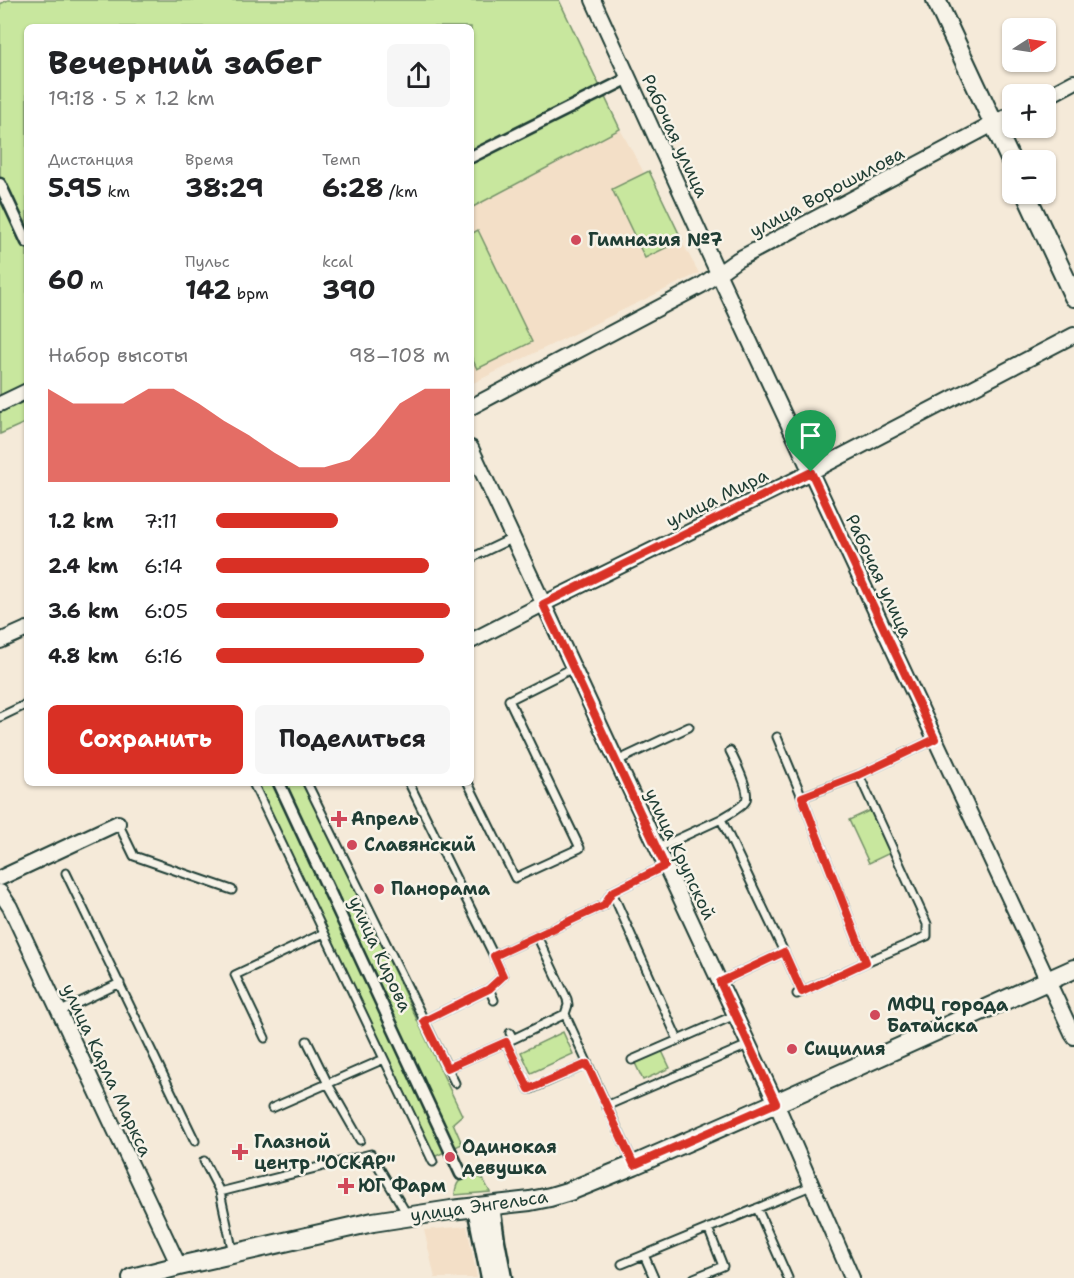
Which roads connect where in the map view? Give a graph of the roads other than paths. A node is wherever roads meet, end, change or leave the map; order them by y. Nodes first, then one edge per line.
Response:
1 (593, 0) edge
2 (936, 0) edge
3 (629, 78) junction
4 (1074, 82) edge
5 (1056, 92) edge
6 (1002, 120) edge
7 (994, 124) junction
8 (1006, 150) edge
9 (474, 156) edge
10 (0, 184) edge
11 (1031, 204) edge
12 (24, 236) edge
13 (719, 274) junction
14 (1074, 297) edge
15 (1074, 335) edge
16 (24, 393) edge
17 (0, 404) edge
18 (474, 405) edge
19 (474, 454) edge
20 (811, 472) junction
21 (513, 538) junction
22 (474, 557) edge
23 (543, 604) junction
24 (24, 630) edge
25 (474, 639) edge
26 (0, 641) edge
27 (573, 668) junction
28 (24, 705) edge
29 (0, 717) edge
30 (689, 727) dead end
31 (777, 737) dead end
32 (935, 739) junction
33 (730, 751) dead end
34 (617, 762) junction
35 (859, 775) junction
36 (254, 786) edge
37 (280, 786) edge
38 (308, 786) edge
39 (410, 786) edge
40 (469, 786) edge
41 (802, 797) junction
42 (721, 819) junction
43 (118, 823) joint
44 (657, 848) junction
45 (665, 866) junction
46 (66, 873) dead end
47 (0, 878) edge
48 (232, 890) dead end
49 (0, 891) edge
50 (612, 892) junction
51 (324, 933) junction
52 (537, 936) junction
53 (784, 952) junction
54 (494, 956) junction
55 (866, 962) junction
56 (1074, 969) edge
57 (1048, 980) junction
58 (720, 982) junction
59 (120, 983) junction
60 (489, 989) junction
61 (494, 1000) dead end
62 (59, 1012) junction
63 (564, 1014) junction
64 (735, 1015) junction
65 (424, 1021) junction
66 (1074, 1036) edge
67 (265, 1038) dead end
68 (510, 1038) junction
69 (678, 1040) junction
70 (307, 1041) dead end
71 (748, 1045) junction
72 (384, 1059) junction
73 (632, 1060) dead end
74 (587, 1064) junction
75 (447, 1068) junction
76 (455, 1083) dead end
77 (328, 1084) junction
78 (776, 1103) junction
79 (606, 1106) junction
80 (272, 1108) dead end
81 (360, 1140) dead end
82 (195, 1141) dead end
83 (204, 1161) dead end
84 (433, 1162) dead end
85 (634, 1165) junction
86 (461, 1174) dead end
87 (811, 1186) junction
88 (220, 1192) junction
89 (483, 1207) junction
90 (757, 1208) junction
91 (408, 1216) junction
92 (708, 1228) junction
93 (233, 1253) junction
94 (644, 1255) junction
95 (622, 1264) dead end
96 (179, 1266) junction
97 (132, 1278) edge
98 (490, 1278) edge
99 (503, 1278) edge
100 (654, 1278) edge
101 (694, 1278) edge
102 (788, 1278) edge
103 (852, 1278) edge

1 - 3 street, Рабочая улица
2 - 7 main road
3 - 9 street
3 - 13 street, Рабочая улица
4 - 5 street
6 - 7 street, улица Ворошилова
7 - 8 main road
7 - 13 street, улица Ворошилова
10 - 12 street
11 - 14 main road
13 - 18 street, улица Ворошилова
13 - 20 street, Рабочая улица
15 - 20 street, улица Мира
16 - 17 street
19 - 21 street, улица Крупской
20 - 23 street, улица Мира
20 - 32 street, Рабочая улица
21 - 22 lane
21 - 23 street, улица Крупской
23 - 25 street, улица Мира
23 - 27 street, улица Крупской
24 - 26 street
27 - 34 street, улица Крупской
27 - 40 lane
28 - 29 lane
30 - 34 lane
31 - 41 lane
32 - 35 lane
32 - 57 street, Рабочая улица
33 - 42 lane
34 - 44 street, улица Крупской
35 - 41 lane
35 - 55 lane
36 - 51 lane
37 - 86 street, улица Кирова
38 - 65 lane
39 - 54 lane
41 - 55 lane
42 - 44 lane
42 - 53 lane
43 - 47 street
43 - 48 lane
44 - 45 street, улица Крупской
45 - 50 lane
45 - 58 street, улица Крупской
46 - 59 lane
49 - 62 street, улица Карла Маркса
50 - 52 lane
50 - 69 lane
51 - 67 lane
51 - 72 lane
52 - 54 lane
52 - 63 lane
53 - 55 lane
53 - 58 lane
54 - 60 lane
56 - 57 main road, улица Энгельса
57 - 66 street, Рабочая улица
57 - 78 main road, улица Энгельса
58 - 64 street, улица Крупской
59 - 62 lane
59 - 82 lane
60 - 61 lane
60 - 65 lane
62 - 96 street, улица Карла Маркса
63 - 68 lane
63 - 74 lane
64 - 69 lane
64 - 71 street, улица Крупской
65 - 75 lane
68 - 74 lane
68 - 75 lane
69 - 73 lane
70 - 77 lane
71 - 78 street, улица Крупской
71 - 79 lane
72 - 77 lane
72 - 84 lane
74 - 79 lane
75 - 76 lane
77 - 80 lane
77 - 81 lane
78 - 85 main road, улица Энгельса
78 - 87 street, улица Крупской
79 - 85 lane
83 - 88 lane
85 - 89 main road, улица Энгельса
87 - 90 lane
87 - 103 street, улица Крупской
88 - 91 lane
88 - 93 lane
89 - 91 main road, улица Энгельса
89 - 98 street
89 - 99 street
90 - 92 lane
90 - 102 lane
91 - 93 main road, улица Энгельса
92 - 94 lane
92 - 101 lane
93 - 96 main road, улица Энгельса
94 - 95 lane
94 - 100 lane
96 - 97 main road, улица Энгельса

